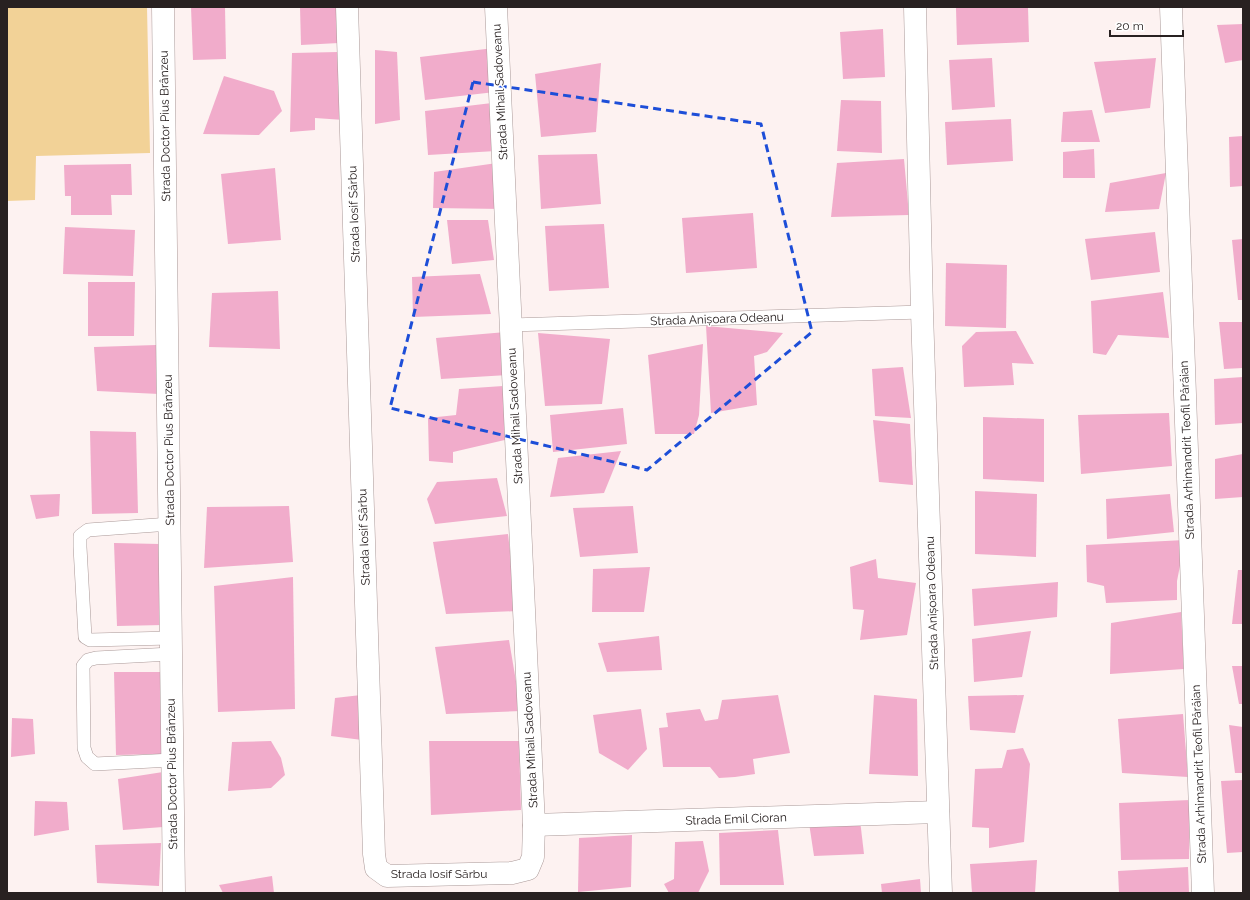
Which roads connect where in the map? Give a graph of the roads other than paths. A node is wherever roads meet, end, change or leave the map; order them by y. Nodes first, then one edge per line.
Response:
1 (163, 7) edge
2 (347, 7) edge
3 (496, 7) edge
4 (916, 7) edge
5 (1171, 7) edge
6 (922, 312) junction
7 (511, 325) junction
8 (170, 524) junction
9 (171, 646) junction
10 (172, 760) junction
11 (938, 812) junction
12 (534, 825) junction
13 (174, 893) edge
14 (941, 893) edge
15 (1203, 893) edge

1 - 8 street, Strada Doctor Pius Brânzeu
2 - 12 street, Strada Iosif Sârbu
3 - 7 street, Strada Mihail Sadoveanu
4 - 6 street, Strada Anișoara Odeanu
5 - 15 street, Strada Arhimandrit Teofil Părăian
6 - 7 lane, Strada Anișoara Odeanu
6 - 11 street, Strada Anișoara Odeanu
7 - 12 street, Strada Mihail Sadoveanu
8 - 9 street, Strada Doctor Pius Brânzeu
8 - 9 lane
9 - 10 street, Strada Doctor Pius Brânzeu
9 - 10 lane
10 - 13 street, Strada Doctor Pius Brânzeu
11 - 12 street, Strada Emil Cioran
11 - 14 street, Strada Anișoara Odeanu

